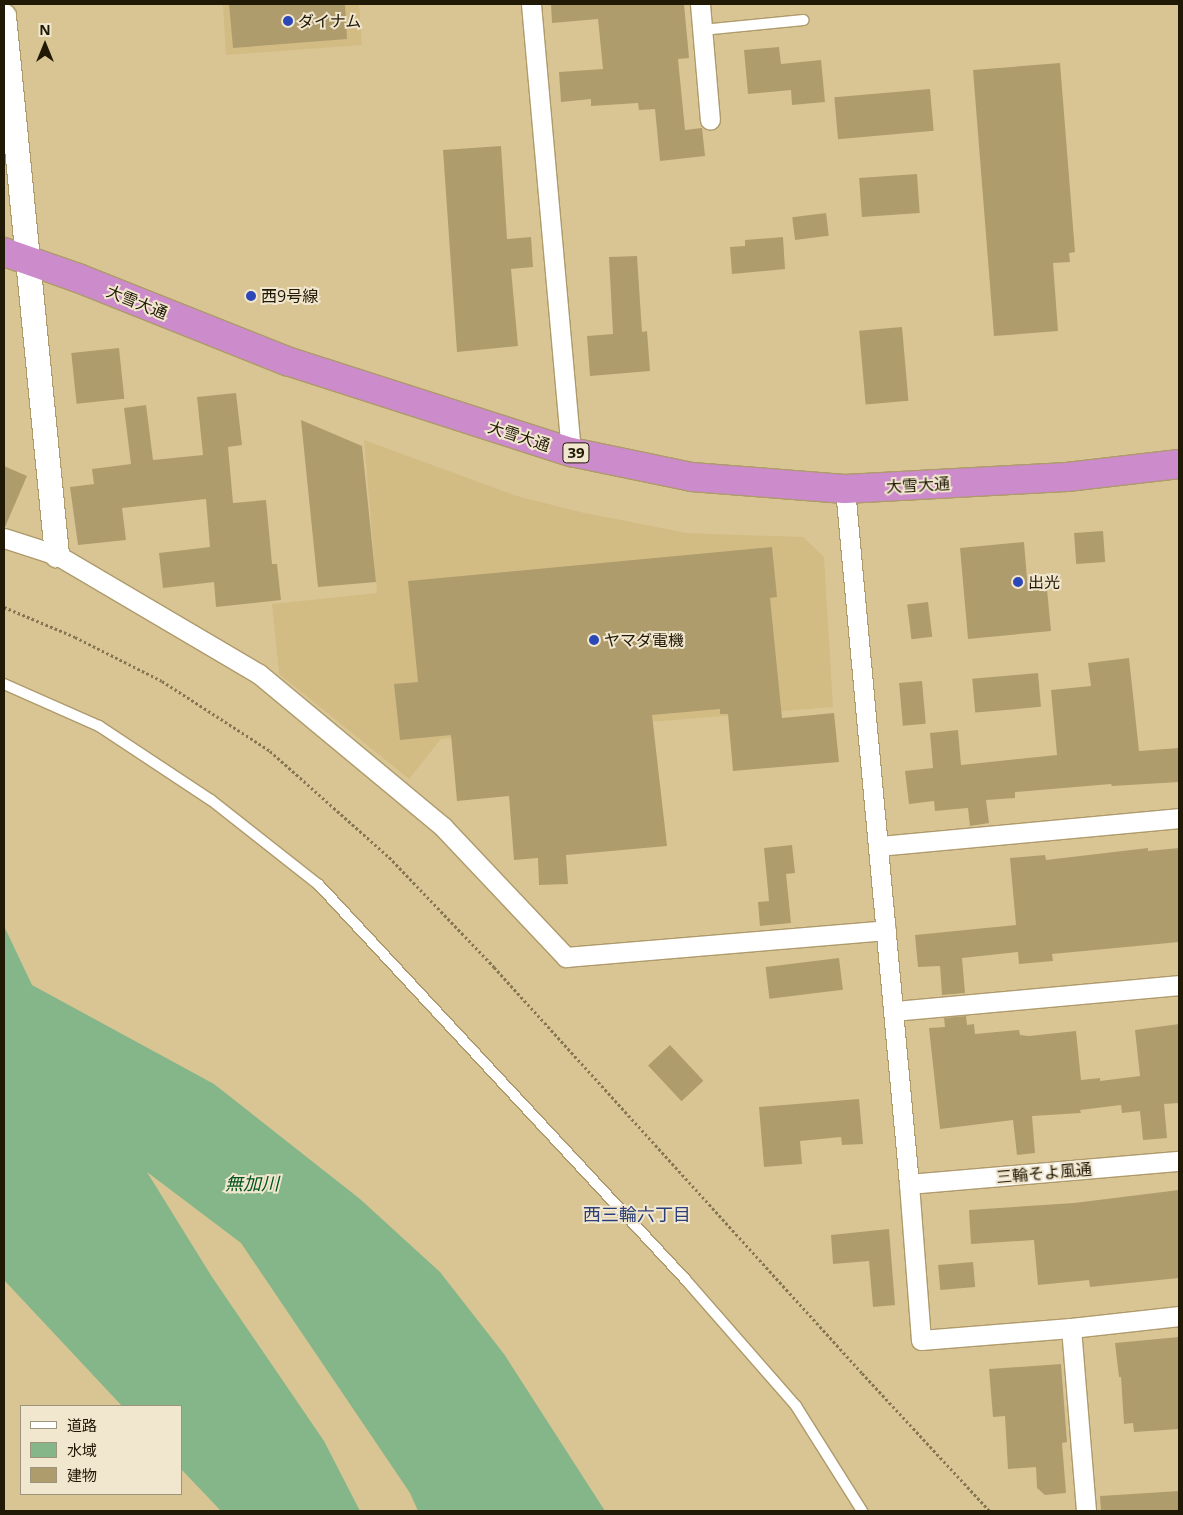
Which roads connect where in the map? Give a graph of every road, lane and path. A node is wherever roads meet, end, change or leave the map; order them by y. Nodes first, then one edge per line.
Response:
1 (531, 4) edge
2 (700, 4) edge
3 (4, 16) edge
4 (804, 20) dead end
5 (702, 30) junction
6 (710, 120) dead end
7 (15, 256) edge
8 (570, 452) junction
9 (1179, 464) edge
10 (845, 489) junction
11 (4, 538) edge
12 (57, 555) junction
13 (4, 607) edge
14 (4, 684) edge
15 (1179, 818) edge
16 (879, 846) junction
17 (886, 930) junction
18 (1179, 985) edge
19 (894, 1011) junction
20 (1179, 1161) edge
21 (909, 1184) junction
22 (1179, 1316) edge
23 (1071, 1328) junction
24 (862, 1511) edge
25 (990, 1511) edge
26 (1086, 1511) edge

1 - 8 street
2 - 5 street
3 - 7 street
4 - 5 lane
5 - 6 street
7 - 8 highway, 大雪大通 / 39
7 - 12 street
8 - 10 highway, 大雪大通 / 39
9 - 10 highway, 大雪大通 / 39
10 - 16 street
11 - 12 street
12 - 17 street
13 - 25 path
14 - 24 lane
15 - 16 street
16 - 17 street
17 - 19 street
18 - 19 street
19 - 21 street
20 - 21 street, 三輪そよ風通
21 - 23 street
22 - 23 street
23 - 26 street

